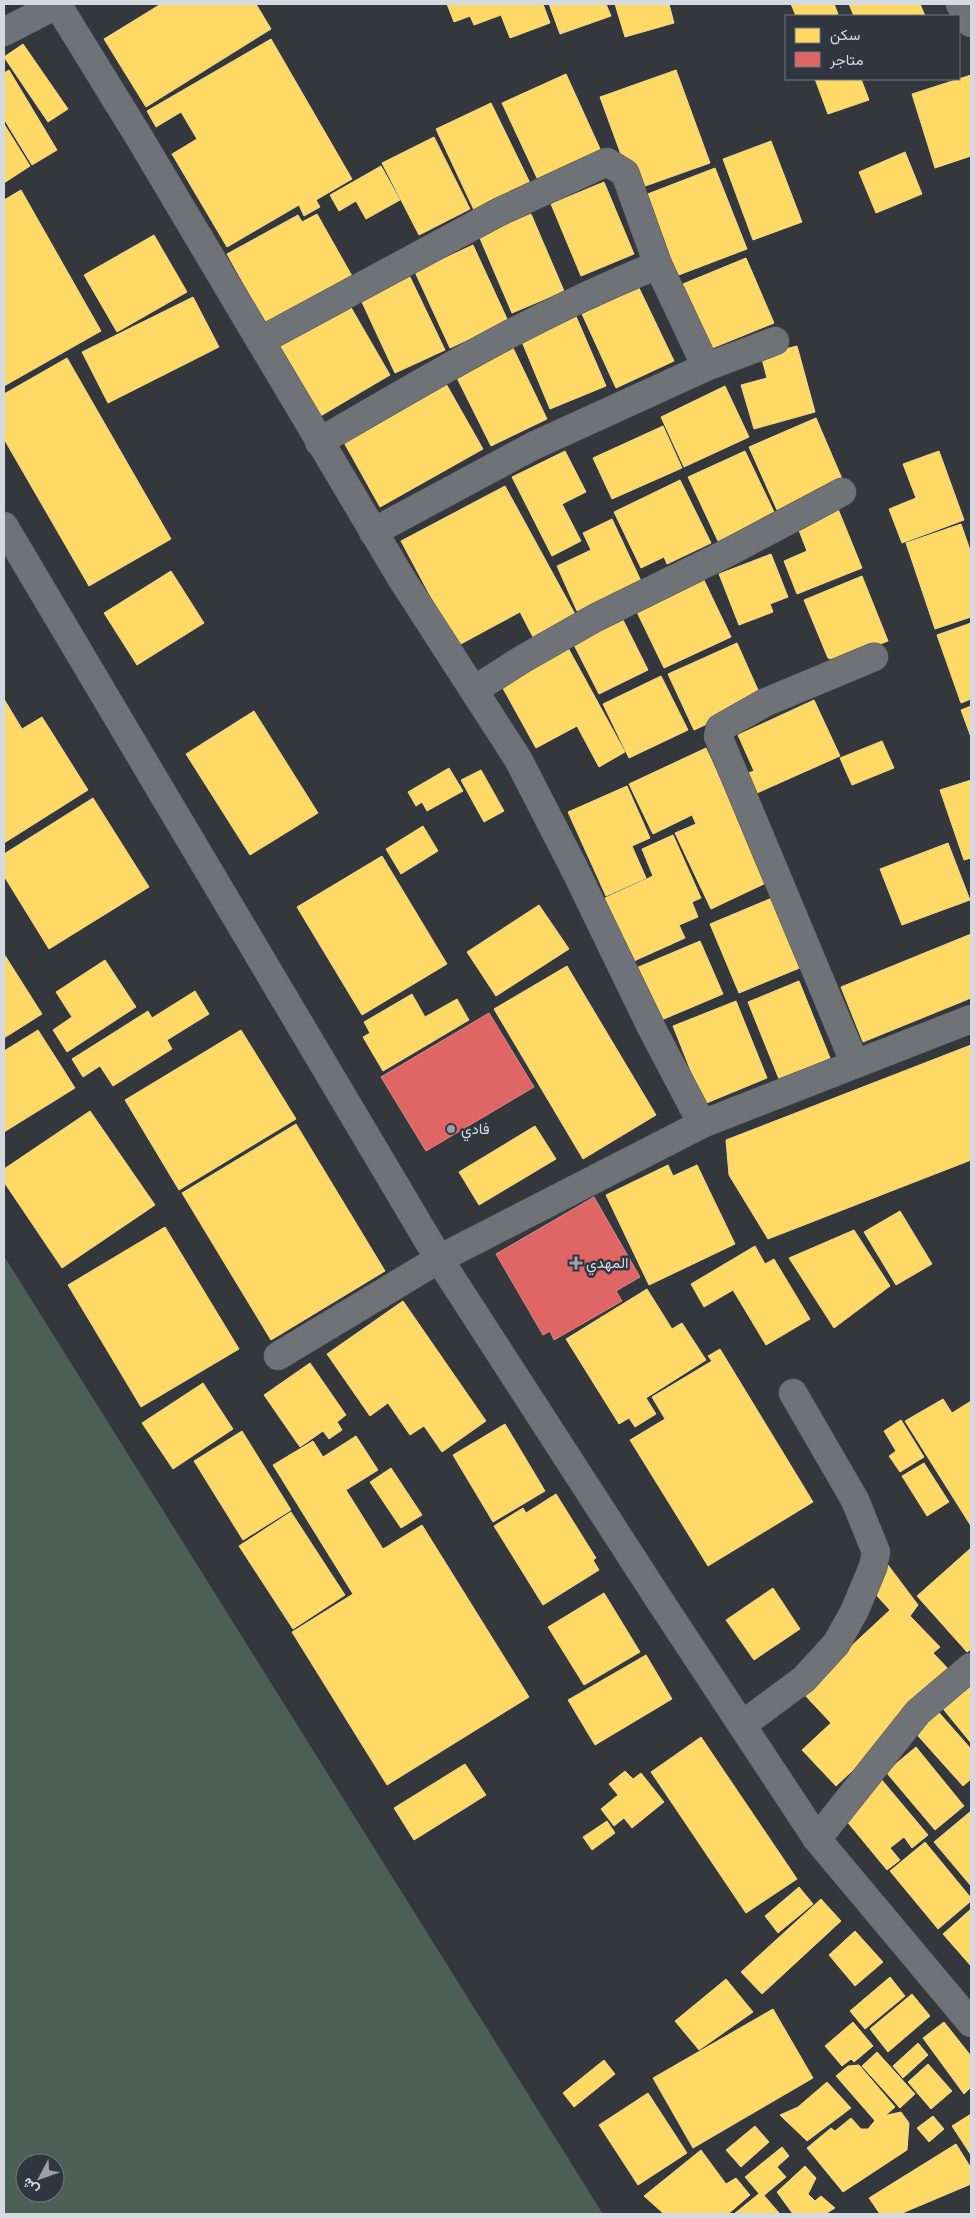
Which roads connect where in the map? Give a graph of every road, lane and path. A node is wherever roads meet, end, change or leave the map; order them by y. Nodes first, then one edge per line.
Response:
1 (58, 4) edge
2 (960, 4) edge
3 (971, 24) edge
4 (4, 32) edge
5 (658, 265) junction
6 (260, 341) junction
7 (775, 341) dead end
8 (706, 367) junction
9 (319, 442) junction
10 (842, 492) dead end
11 (4, 526) edge
12 (373, 532) junction
13 (874, 657) dead end
14 (474, 690) junction
15 (971, 1019) edge
16 (855, 1064) junction
17 (702, 1124) junction
18 (439, 1259) junction
19 (278, 1356) dead end
20 (793, 1393) dead end
21 (971, 1667) edge
22 (742, 1725) junction
23 (817, 1839) junction
24 (971, 2023) edge

1 - 4 street
1 - 6 street
2 - 3 street
5 - 6 street
5 - 8 street
5 - 9 street
6 - 9 street
7 - 8 street
8 - 12 street
9 - 12 street
10 - 14 street
11 - 18 street
12 - 14 street
13 - 16 street
14 - 17 street
15 - 16 street
16 - 17 street
17 - 18 street
18 - 19 street
18 - 22 street
20 - 22 street
21 - 23 street
22 - 23 street
23 - 24 street

